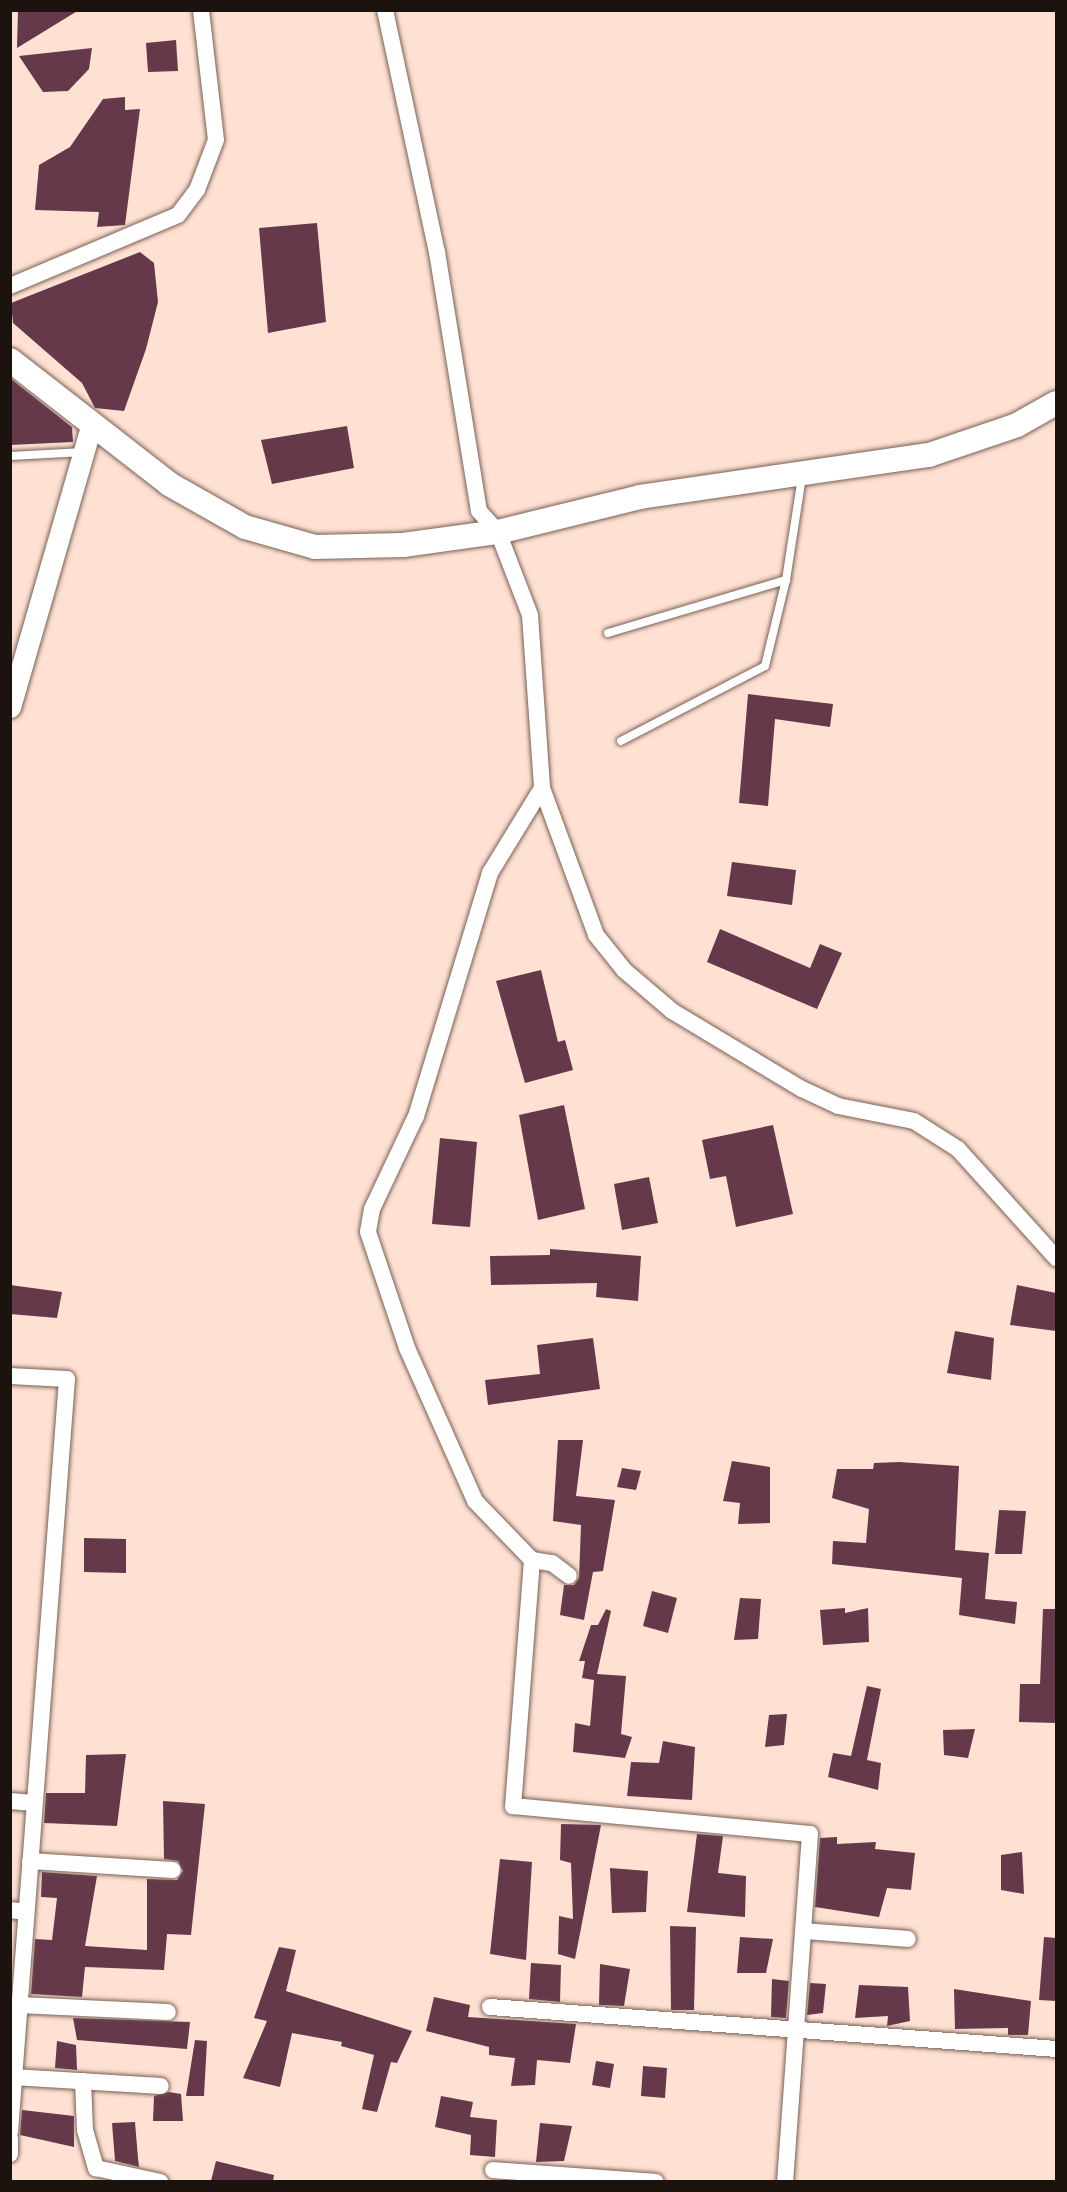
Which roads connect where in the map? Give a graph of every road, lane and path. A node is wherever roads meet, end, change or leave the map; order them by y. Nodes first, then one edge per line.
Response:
1 (201, 10) edge
2 (385, 10) edge
3 (10, 286) edge
4 (10, 360) edge
5 (1056, 403) edge
6 (92, 423) junction
7 (84, 452) junction
8 (10, 456) edge
9 (802, 474) junction
10 (498, 532) junction
11 (786, 580) junction
12 (608, 633) dead end
13 (10, 707) edge
14 (621, 741) dead end
15 (542, 788) junction
16 (1056, 1258) edge
17 (10, 1376) edge
18 (532, 1560) junction
19 (569, 1576) dead end
20 (10, 1801) edge
21 (34, 1803) junction
22 (30, 1861) junction
23 (173, 1870) dead end
24 (18, 1911) edge
25 (804, 1931) junction
26 (908, 1939) dead end
27 (490, 2007) dead end
28 (168, 2012) dead end
29 (16, 2013) edge
30 (795, 2031) junction
31 (1056, 2049) edge
32 (13, 2077) junction
33 (83, 2081) junction
34 (161, 2086) dead end
35 (10, 2132) edge
36 (10, 2139) edge
37 (10, 2154) edge
38 (494, 2170) dead end
39 (160, 2181) edge
40 (656, 2181) edge
41 (785, 2181) edge

1 - 3 street
2 - 10 street
4 - 6 main road
5 - 9 main road
6 - 7 street
6 - 10 main road
7 - 8 lane
7 - 13 street
9 - 10 main road
9 - 11 lane
10 - 15 street
11 - 12 lane
11 - 14 lane
15 - 16 street
15 - 18 street
17 - 21 street
18 - 19 street
18 - 25 street
20 - 21 street
21 - 22 street
22 - 23 street
22 - 24 street
24 - 29 street
25 - 26 street
25 - 30 street
27 - 30 street
28 - 29 street
29 - 32 street
30 - 31 street
30 - 41 street
32 - 33 street
32 - 35 street
33 - 34 street
33 - 39 street
36 - 37 street
38 - 40 street

